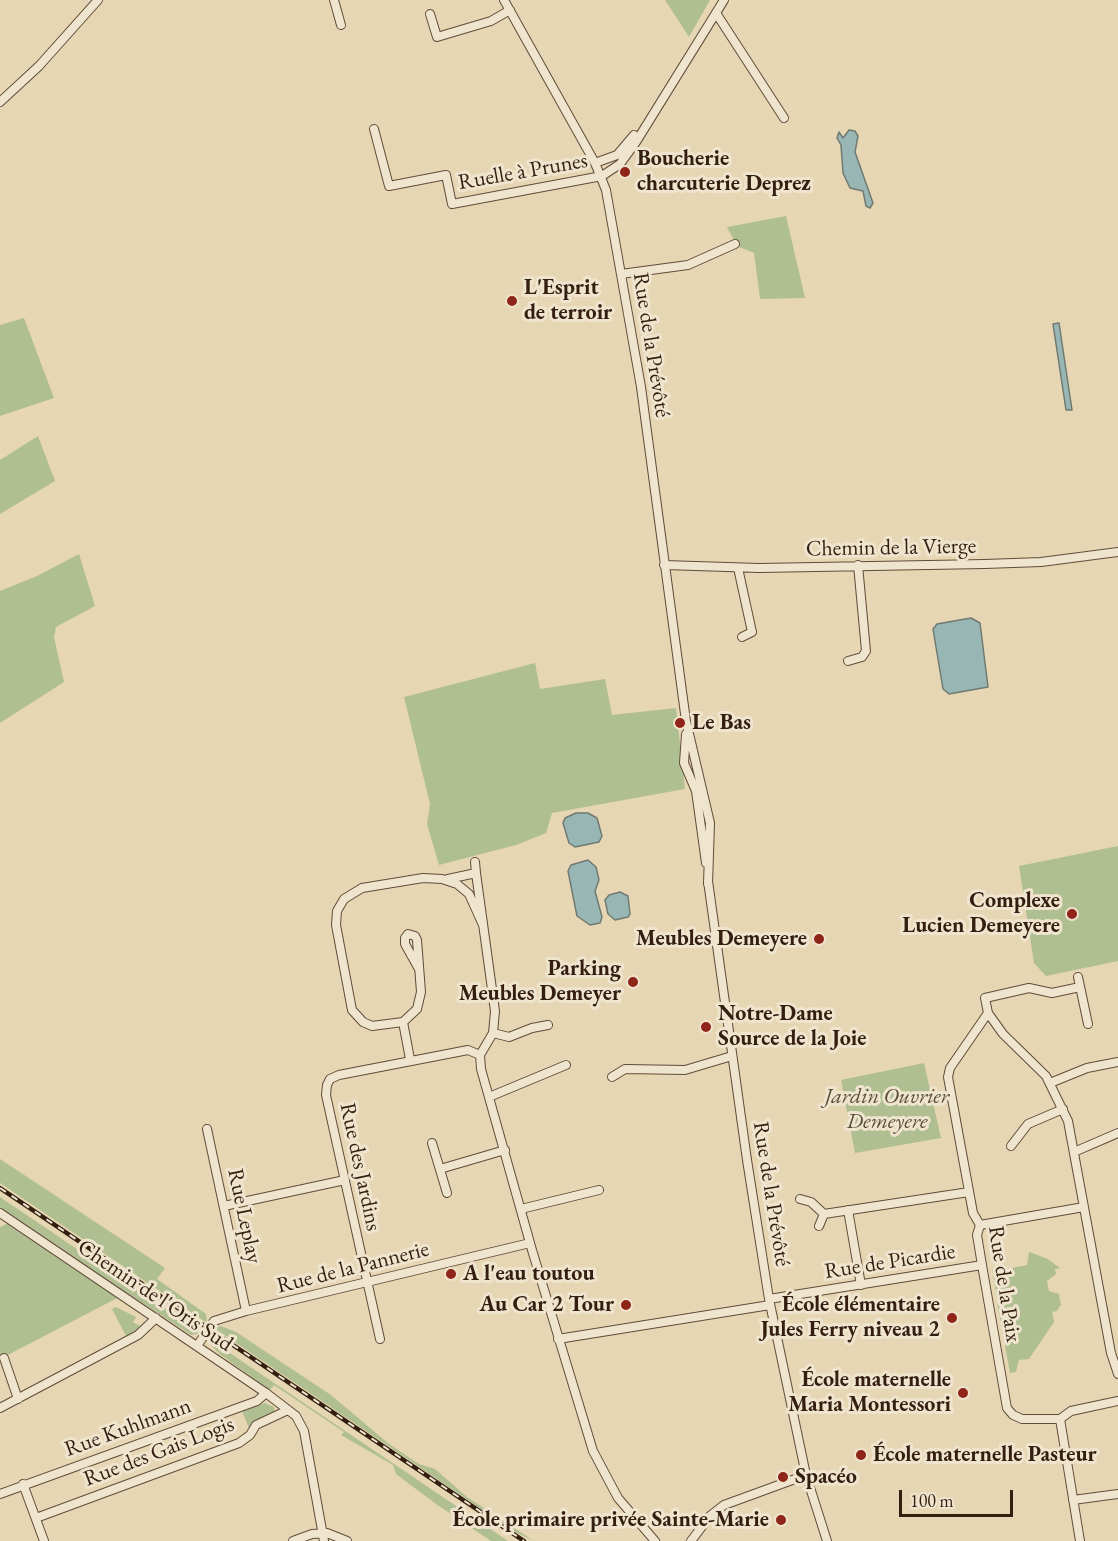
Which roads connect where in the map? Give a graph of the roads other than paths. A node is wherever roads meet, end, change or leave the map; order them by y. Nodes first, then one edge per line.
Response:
1 (98, 0) edge
2 (334, 0) edge
3 (504, 0) edge
4 (724, 0) edge
5 (510, 10) junction
6 (716, 13) junction
7 (430, 14) dead end
8 (341, 25) dead end
9 (0, 102) edge
10 (659, 102) junction
11 (784, 117) dead end
12 (374, 129) dead end
13 (595, 163) junction
14 (602, 176) junction
15 (735, 244) dead end
16 (621, 274) junction
17 (1118, 552) edge
18 (664, 565) junction
19 (858, 565) junction
20 (738, 568) junction
21 (742, 637) dead end
22 (848, 661) dead end
23 (475, 862) dead end
24 (476, 873) junction
25 (447, 880) junction
26 (483, 925) junction
27 (419, 969) dead end
28 (1078, 977) dead end
29 (1080, 987) junction
30 (988, 1013) junction
31 (403, 1022) junction
32 (1088, 1024) dead end
33 (548, 1025) dead end
34 (494, 1033) junction
35 (480, 1055) junction
36 (732, 1056) junction
37 (411, 1059) junction
38 (1118, 1062) edge
39 (566, 1065) dead end
40 (612, 1077) dead end
41 (1050, 1083) junction
42 (489, 1097) junction
43 (1063, 1109) junction
44 (207, 1129) dead end
45 (1118, 1133) edge
46 (432, 1143) dead end
47 (1011, 1146) dead end
48 (504, 1150) junction
49 (1074, 1152) junction
50 (440, 1169) junction
51 (345, 1180) junction
52 (599, 1190) dead end
53 (969, 1192) junction
54 (447, 1193) dead end
55 (800, 1199) dead end
56 (224, 1206) junction
57 (1084, 1207) junction
58 (521, 1209) junction
59 (848, 1210) junction
60 (0, 1213) edge
61 (824, 1214) junction
62 (980, 1225) junction
63 (819, 1226) dead end
64 (530, 1244) junction
65 (982, 1265) junction
66 (367, 1283) junction
67 (861, 1285) junction
68 (770, 1302) junction
69 (246, 1311) junction
70 (156, 1318) junction
71 (380, 1339) dead end
72 (558, 1339) junction
73 (197, 1346) junction
74 (4, 1358) dead end
75 (1118, 1374) edge
76 (266, 1393) junction
77 (18, 1400) junction
78 (1118, 1401) edge
79 (0, 1408) edge
80 (288, 1410) junction
81 (1060, 1419) junction
82 (806, 1475) junction
83 (23, 1484) junction
84 (0, 1494) edge
85 (1118, 1494) edge
86 (1073, 1500) junction
87 (36, 1518) junction
88 (324, 1537) edge
89 (44, 1541) edge
90 (293, 1541) edge
91 (343, 1541) edge
92 (655, 1541) edge
93 (691, 1541) edge
94 (827, 1541) edge
95 (1080, 1541) edge

1 - 9 street
2 - 8 street
3 - 5 street, Rue de la Prévôté
4 - 6 street
5 - 7 street
5 - 13 street, Rue de la Prévôté
6 - 10 street
6 - 11 street
10 - 13 street
10 - 14 street
12 - 14 street, Ruelle à Prunes
13 - 14 street, Rue de la Prévôté
14 - 16 street, Rue de la Prévôté
15 - 16 street
16 - 18 street, Rue de la Prévôté
17 - 19 street, Chemin de la Vierge
18 - 20 street, Chemin de la Vierge
18 - 36 street, Rue de la Prévôté
19 - 20 street, Chemin de la Vierge
19 - 22 street
20 - 21 street
23 - 24 street
24 - 25 street
24 - 26 street
25 - 26 street
25 - 31 street
26 - 34 street
27 - 31 street
28 - 29 street
29 - 30 street
29 - 32 street
30 - 41 street
30 - 53 street, Rue de la Paix
31 - 37 street
33 - 34 street
34 - 35 street
35 - 37 street
35 - 42 street
36 - 40 street
36 - 68 street, Rue de la Prévôté
37 - 51 street, Rue des Jardins
38 - 41 street
39 - 42 street
41 - 43 street
42 - 48 street
43 - 47 street
43 - 49 street
44 - 56 street, Rue Leplay
45 - 49 street
46 - 50 street
48 - 50 street
48 - 58 street
49 - 57 street
50 - 54 street
51 - 56 street
51 - 66 street, Rue des Jardins
52 - 58 street
53 - 59 street
53 - 62 street, Rue de la Paix
55 - 61 street
56 - 69 street, Rue Leplay
57 - 62 street
57 - 75 street
58 - 64 street
59 - 61 street
59 - 67 street
60 - 70 street, Chemin de l'Oris Sud
61 - 63 street
62 - 65 street, Rue de la Paix
64 - 66 street, Rue de la Pannerie
64 - 72 street
65 - 67 street, Rue de Picardie
65 - 81 street, Rue de la Paix
66 - 69 street, Rue de la Pannerie
66 - 71 street, Rue des Jardins
67 - 68 street, Rue de Picardie
68 - 72 street, Rue de Picardie
68 - 82 street, Rue de la Prévôté
69 - 73 street, Rue de la Pannerie
70 - 73 street, Chemin de l'Oris Sud
70 - 77 street
72 - 92 street
73 - 76 street, Chemin de l'Oris Sud
74 - 77 street
76 - 80 street, Chemin de l'Oris Sud
76 - 83 street, Rue Kuhlmann
77 - 79 street
78 - 81 street
80 - 87 street, Rue des Gais Logis
80 - 88 street, Chemin de l'Oris Sud
81 - 86 street
82 - 93 street
82 - 94 street, Rue de la Prévôté
83 - 84 street, Rue Kuhlmann
83 - 87 street
85 - 86 street
86 - 95 street
87 - 89 street
88 - 90 street
88 - 91 street

